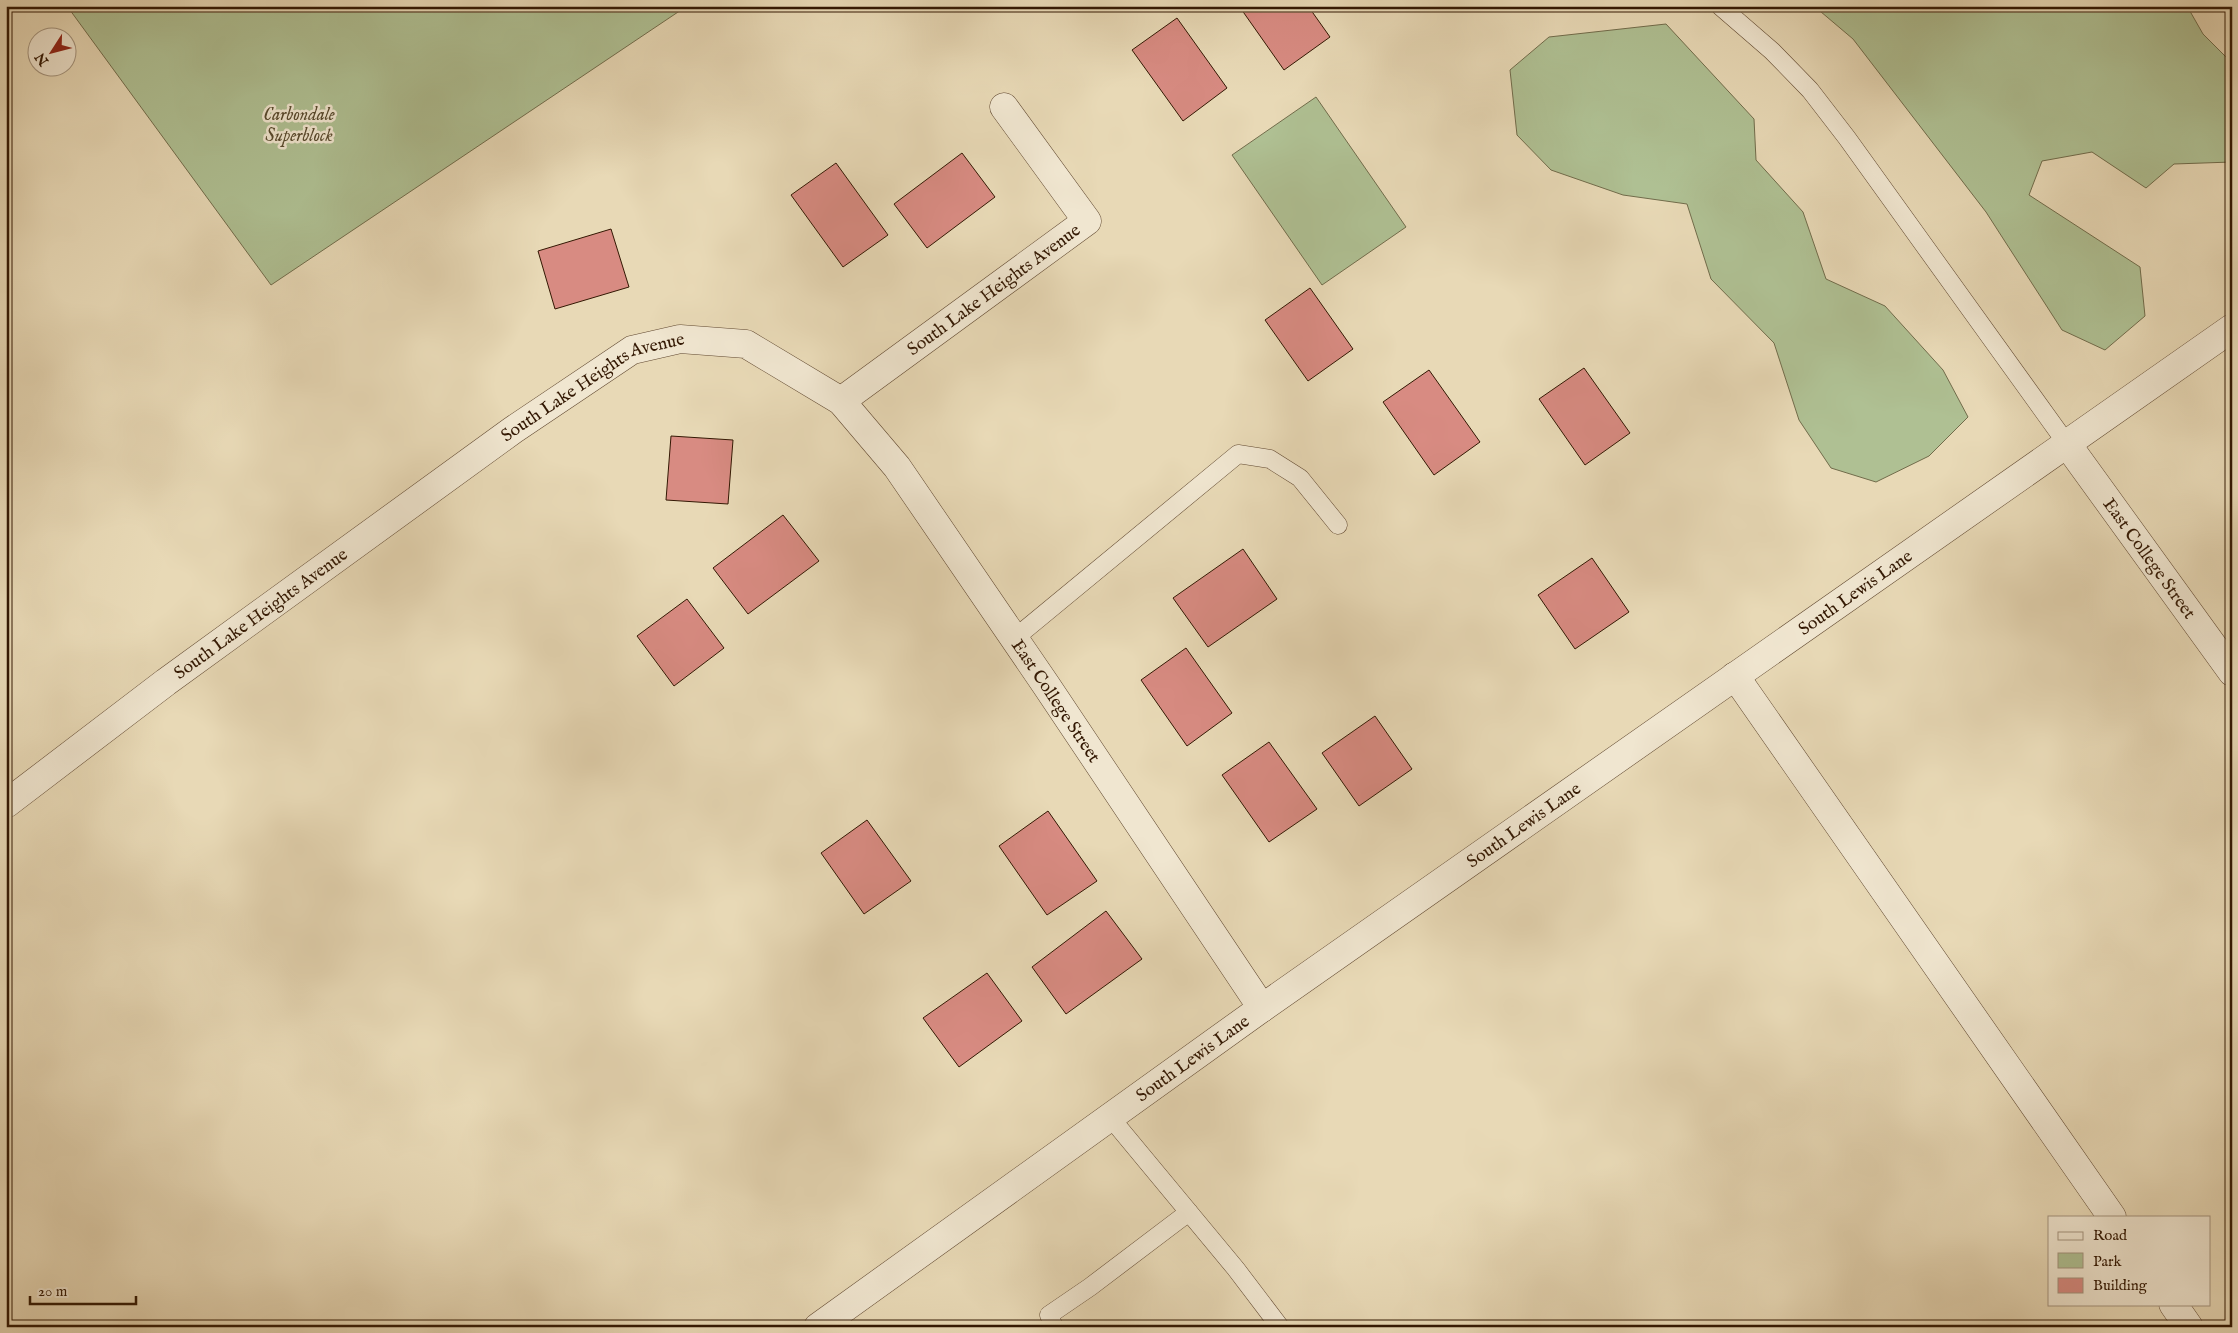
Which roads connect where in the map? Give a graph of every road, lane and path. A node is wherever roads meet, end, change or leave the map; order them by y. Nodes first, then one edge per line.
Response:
1 (1720, 6) edge
2 (1004, 107) dead end
3 (2232, 328) edge
4 (841, 401) junction
5 (2068, 444) junction
6 (1338, 525) dead end
7 (1015, 638) junction
8 (2232, 672) edge
9 (1735, 676) junction
10 (6, 804) edge
11 (1262, 1008) junction
12 (1110, 1117) junction
13 (1189, 1212) junction
14 (2111, 1216) edge
15 (2174, 1306) edge
16 (818, 1327) edge
17 (1054, 1327) edge
18 (1280, 1327) edge
19 (2189, 1327) edge

1 - 5 lane
2 - 4 street, South Lake Heights Avenue
3 - 5 street, South Lewis Lane
4 - 7 street, East College Street
4 - 10 street, South Lake Heights Avenue
5 - 8 street, East College Street
5 - 9 street, South Lewis Lane
6 - 7 lane
7 - 11 street, East College Street
9 - 11 street, South Lewis Lane
9 - 14 street
11 - 12 street, South Lewis Lane
12 - 13 lane
12 - 16 street, South Lewis Lane
13 - 17 lane
13 - 18 lane
15 - 19 street

